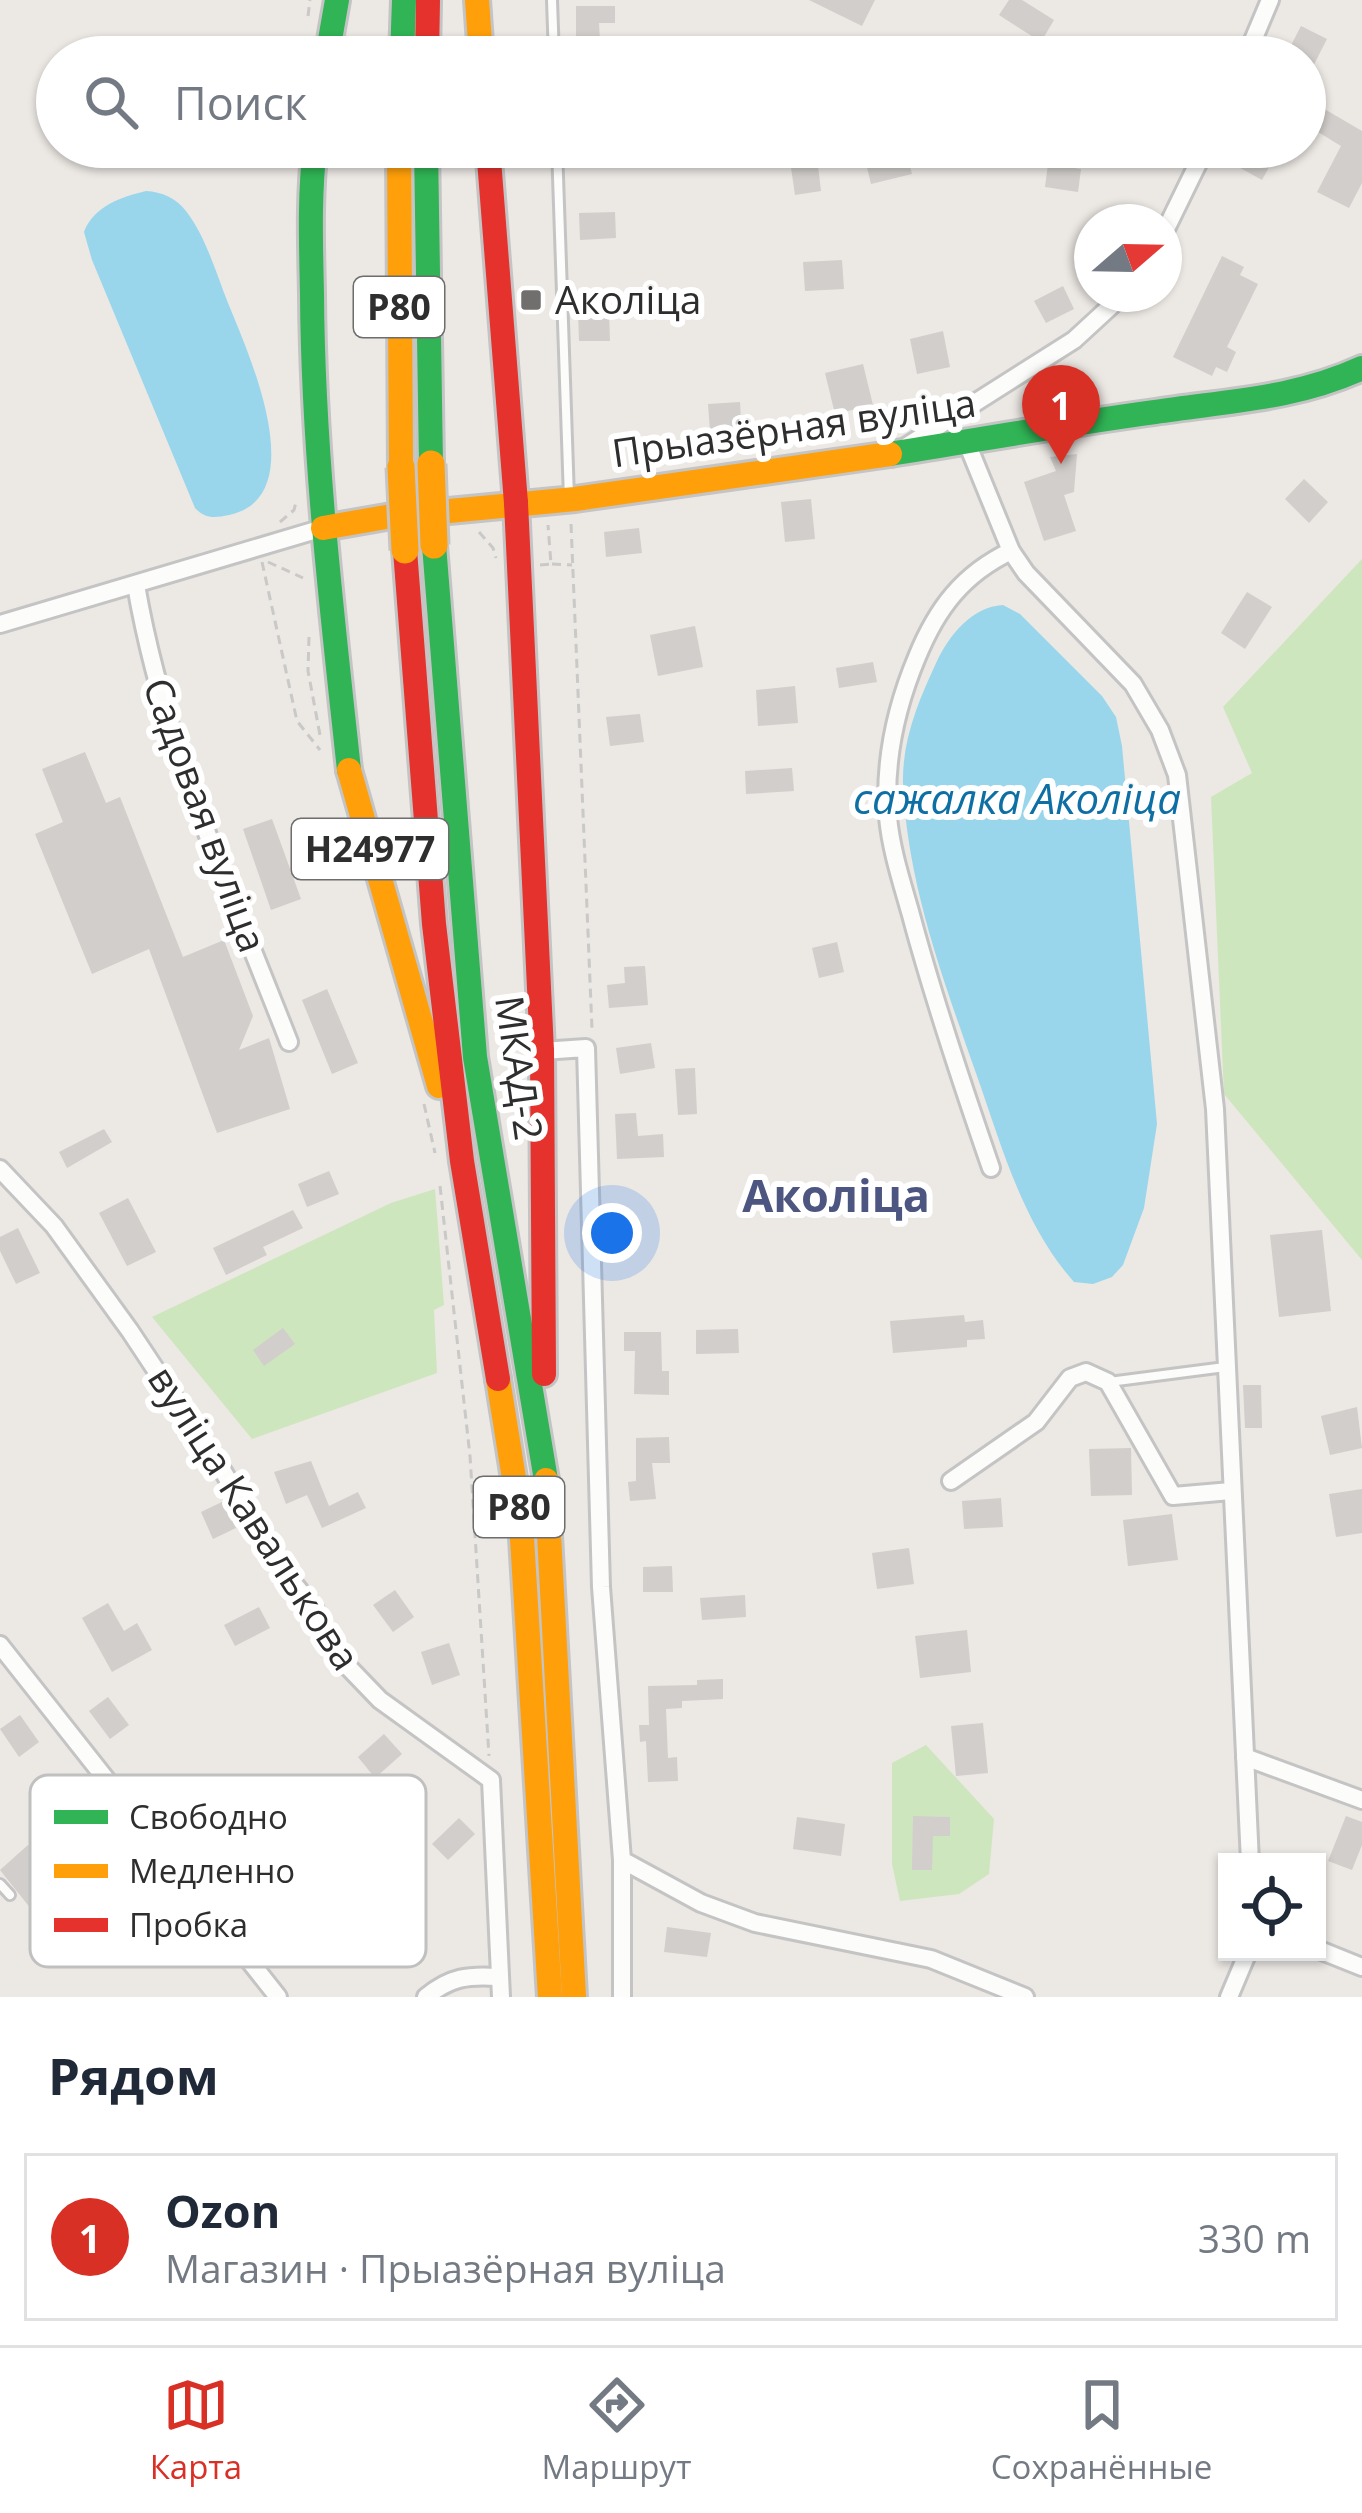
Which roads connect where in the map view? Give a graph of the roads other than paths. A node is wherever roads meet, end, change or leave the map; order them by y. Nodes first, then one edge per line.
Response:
1 (338, 0) edge
2 (404, 0) edge
3 (428, 0) edge
4 (477, 0) edge
5 (552, 0) edge
6 (1270, 0) edge
7 (331, 36) edge
8 (403, 36) edge
9 (427, 36) edge
10 (480, 36) edge
11 (553, 36) edge
12 (1255, 36) edge
13 (312, 168) edge
14 (399, 168) edge
15 (426, 168) edge
16 (490, 168) edge
17 (557, 168) edge
18 (1196, 168) edge
19 (1178, 204) edge
20 (1104, 312) edge
21 (1362, 368) edge
22 (967, 442) junction
23 (896, 453) junction
24 (516, 503) junction
25 (562, 505) junction
26 (322, 528) junction
27 (1010, 551) junction
28 (136, 585) junction
29 (0, 624) edge
30 (289, 1042) dead end
31 (542, 1051) junction
32 (450, 1160) junction
33 (991, 1168) dead end
34 (0, 1169) edge
35 (1225, 1367) junction
36 (1108, 1382) junction
37 (545, 1470) junction
38 (952, 1481) dead end
39 (1232, 1491) junction
40 (0, 1646) edge
41 (1245, 1757) junction
42 (102, 1775) edge
43 (1362, 1800) edge
44 (1250, 1853) edge
45 (622, 1860) junction
46 (0, 1884) edge
47 (10, 1894) dead end
48 (1326, 1953) edge
49 (1244, 1961) edge
50 (254, 1967) edge
51 (1362, 1967) edge
52 (498, 1977) junction
53 (278, 1997) edge
54 (426, 1997) edge
55 (501, 1997) edge
56 (550, 1997) edge
57 (574, 1997) edge
58 (622, 1997) edge
59 (1025, 1997) edge
60 (1229, 1997) edge

1 - 7 main road
2 - 8 main road
3 - 9 main road
4 - 10 main road
5 - 11 lane
6 - 12 street
13 - 26 main road, Н24977
14 - 32 main road, Р80, bridge
15 - 37 main road, МКАД-2 / Р80, bridge
16 - 24 main road
17 - 25 lane
18 - 19 street
20 - 23 street
21 - 22 main road, Прыазёрная вуліца
22 - 23 main road, Прыазёрная вуліца
22 - 27 street
23 - 25 main road, Прыазёрная вуліца
24 - 25 main road, Прыазёрная вуліца
24 - 26 main road, Прыазёрная вуліца
24 - 31 main road
26 - 28 street
26 - 32 main road, Н24977
27 - 33 street
27 - 35 street
28 - 29 street
28 - 30 street, Садовая вуліца
31 - 37 main road
31 - 45 street
32 - 56 main road, Р80
34 - 52 street, вуліца Кавалькова
35 - 36 lane
35 - 39 street
36 - 38 street
36 - 39 street
37 - 57 main road, МКАД-2 / Р80
39 - 41 street
40 - 42 street
41 - 43 street
41 - 44 street
45 - 58 street
45 - 59 street
46 - 47 lane
48 - 51 street
49 - 60 street
50 - 53 street
52 - 54 street
52 - 55 street

